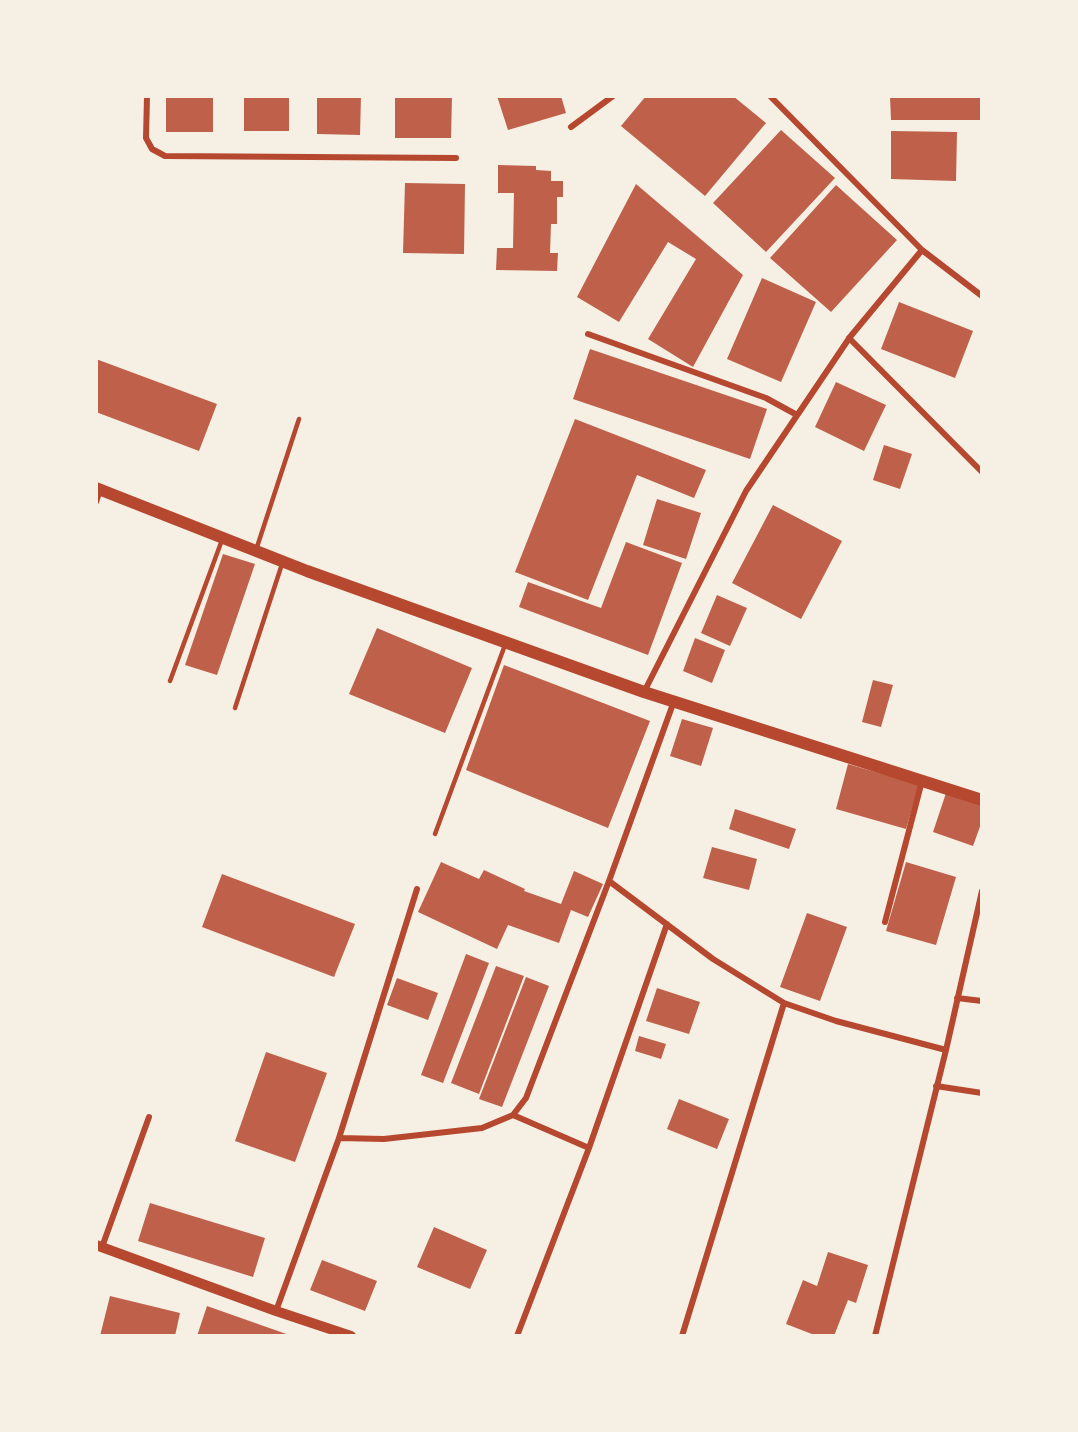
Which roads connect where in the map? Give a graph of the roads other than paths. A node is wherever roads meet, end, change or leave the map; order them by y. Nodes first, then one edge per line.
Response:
1 (147, 96) edge
2 (770, 96) edge
3 (611, 97) edge
4 (571, 127) dead end
5 (456, 158) dead end
6 (922, 250) junction
7 (982, 296) edge
8 (588, 334) dead end
9 (849, 338) junction
10 (797, 415) junction
11 (299, 418) dead end
12 (982, 472) edge
13 (97, 493) edge
14 (223, 538) junction
15 (256, 550) junction
16 (283, 561) junction
17 (506, 642) junction
18 (170, 681) dead end
19 (644, 692) junction
20 (674, 701) junction
21 (236, 708) dead end
22 (922, 780) junction
23 (982, 800) edge
24 (435, 834) dead end
25 (609, 881) junction
26 (417, 889) dead end
27 (982, 891) edge
28 (885, 922) dead end
29 (667, 924) junction
30 (957, 998) junction
31 (982, 1001) edge
32 (784, 1003) junction
33 (946, 1050) junction
34 (936, 1086) junction
35 (982, 1093) edge
36 (513, 1115) junction
37 (149, 1117) dead end
38 (339, 1138) junction
39 (589, 1148) junction
40 (99, 1246) edge
41 (276, 1311) junction
42 (351, 1336) edge
43 (517, 1336) edge
44 (682, 1336) edge
45 (874, 1336) edge

1 - 5 street
2 - 6 street
3 - 4 street
6 - 7 street
6 - 9 street
8 - 10 street
9 - 10 street
9 - 12 street
10 - 19 street
11 - 15 lane
13 - 14 main road
14 - 15 main road
14 - 18 lane
15 - 16 main road
16 - 17 main road
16 - 21 lane
17 - 19 main road
17 - 24 lane
19 - 20 main road
20 - 22 main road
20 - 25 street
22 - 23 main road
22 - 28 street
25 - 29 street
25 - 36 street
26 - 38 street
27 - 30 street
29 - 32 street
29 - 39 street
30 - 31 street
30 - 33 street
32 - 33 street
32 - 44 street
33 - 34 street
34 - 35 street
34 - 45 street
36 - 38 street
36 - 39 street
37 - 40 street
38 - 41 street
39 - 43 street
40 - 41 street
41 - 42 street

